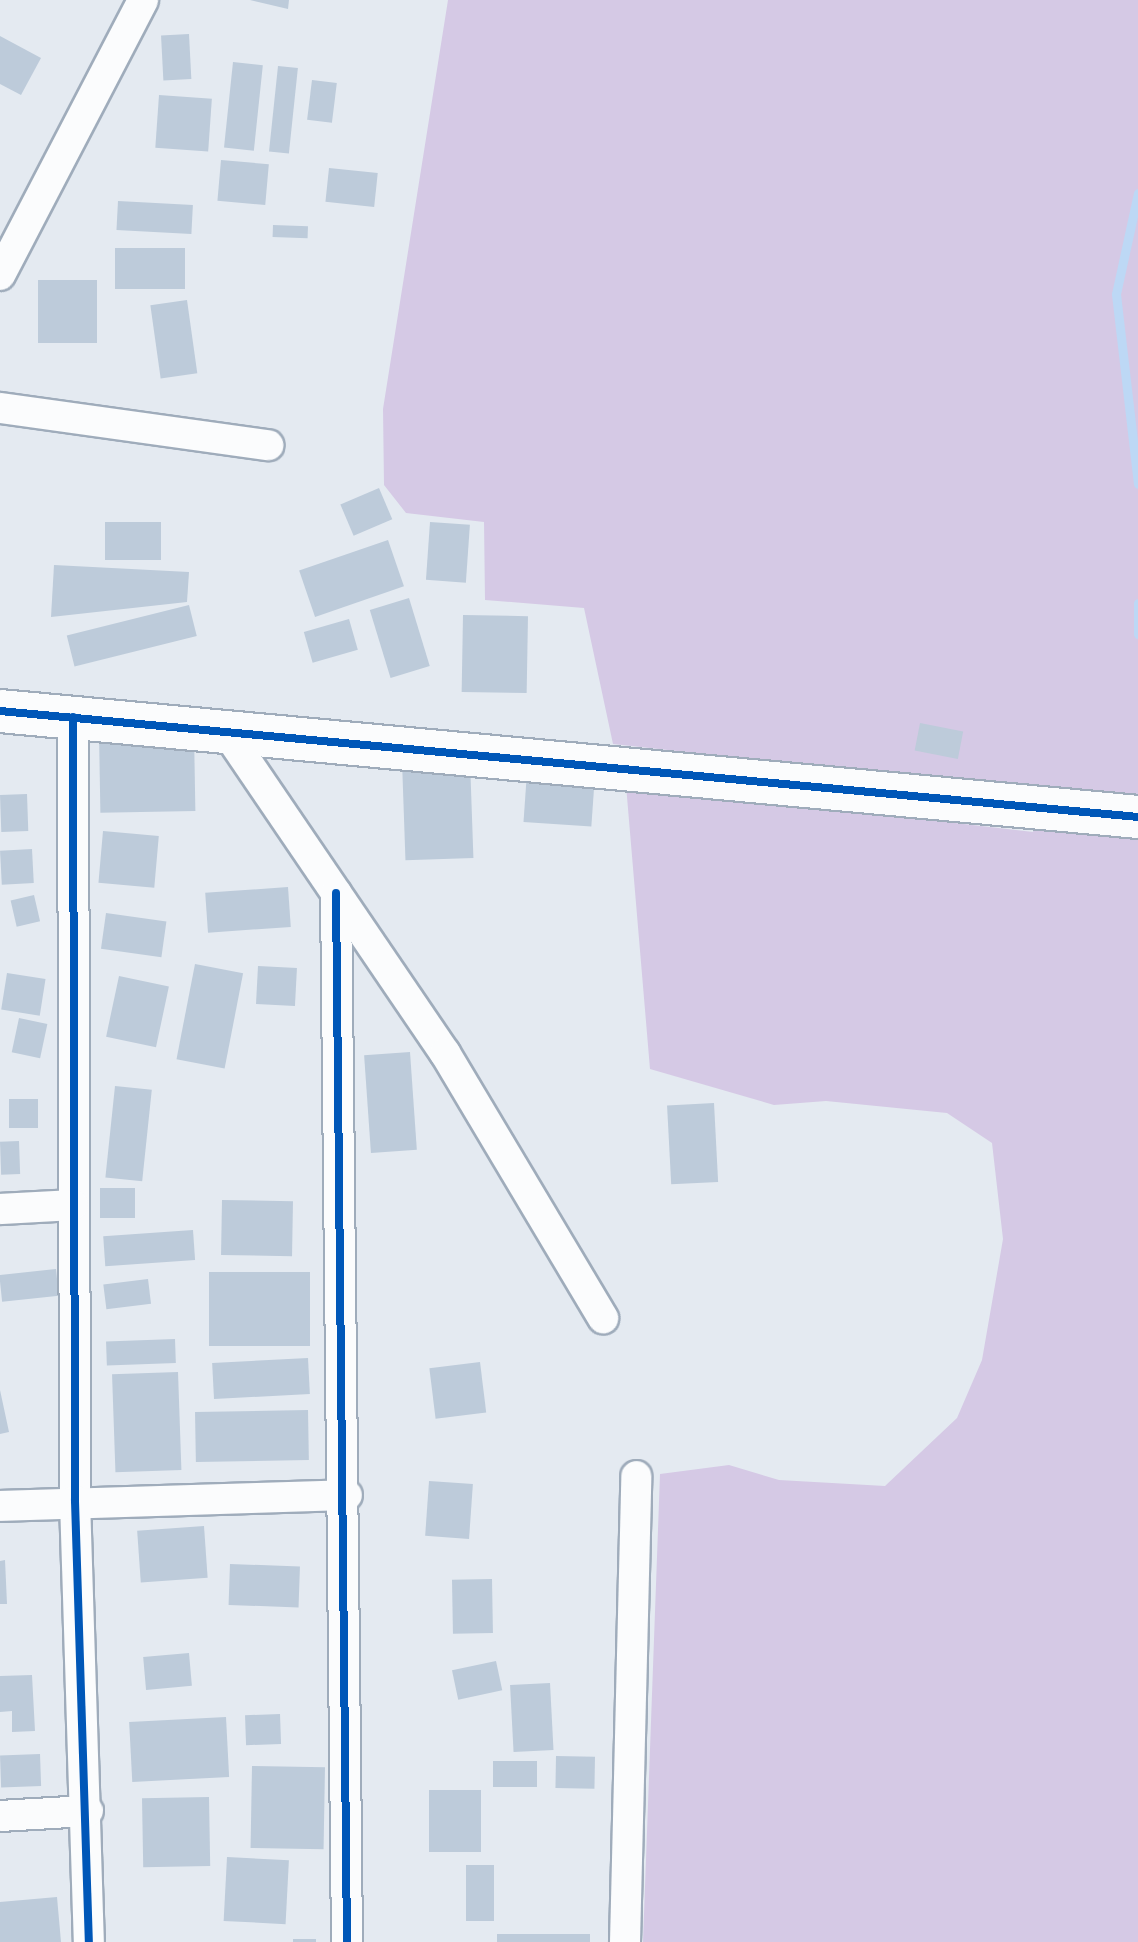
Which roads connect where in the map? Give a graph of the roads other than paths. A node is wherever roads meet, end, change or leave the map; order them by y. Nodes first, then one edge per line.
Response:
1 (143, 0) edge
2 (0, 275) edge
3 (0, 408) edge
4 (268, 445) dead end
5 (0, 711) edge
6 (73, 717) junction
7 (224, 728) junction
8 (1138, 817) edge
9 (336, 893) junction
10 (73, 1205) junction
11 (0, 1209) edge
12 (603, 1318) dead end
13 (636, 1476) dead end
14 (347, 1495) junction
15 (75, 1501) junction
16 (0, 1506) edge
17 (88, 1811) junction
18 (0, 1816) edge
19 (89, 1942) edge
20 (347, 1942) edge
21 (625, 1942) edge

1 - 2 street
3 - 4 street
5 - 6 street
6 - 7 street
6 - 10 street
7 - 8 street
7 - 9 street
9 - 12 street
9 - 14 street
10 - 11 street
10 - 15 street
13 - 21 street
14 - 15 street
14 - 20 street
15 - 16 street
15 - 17 street
17 - 18 street
17 - 19 street

